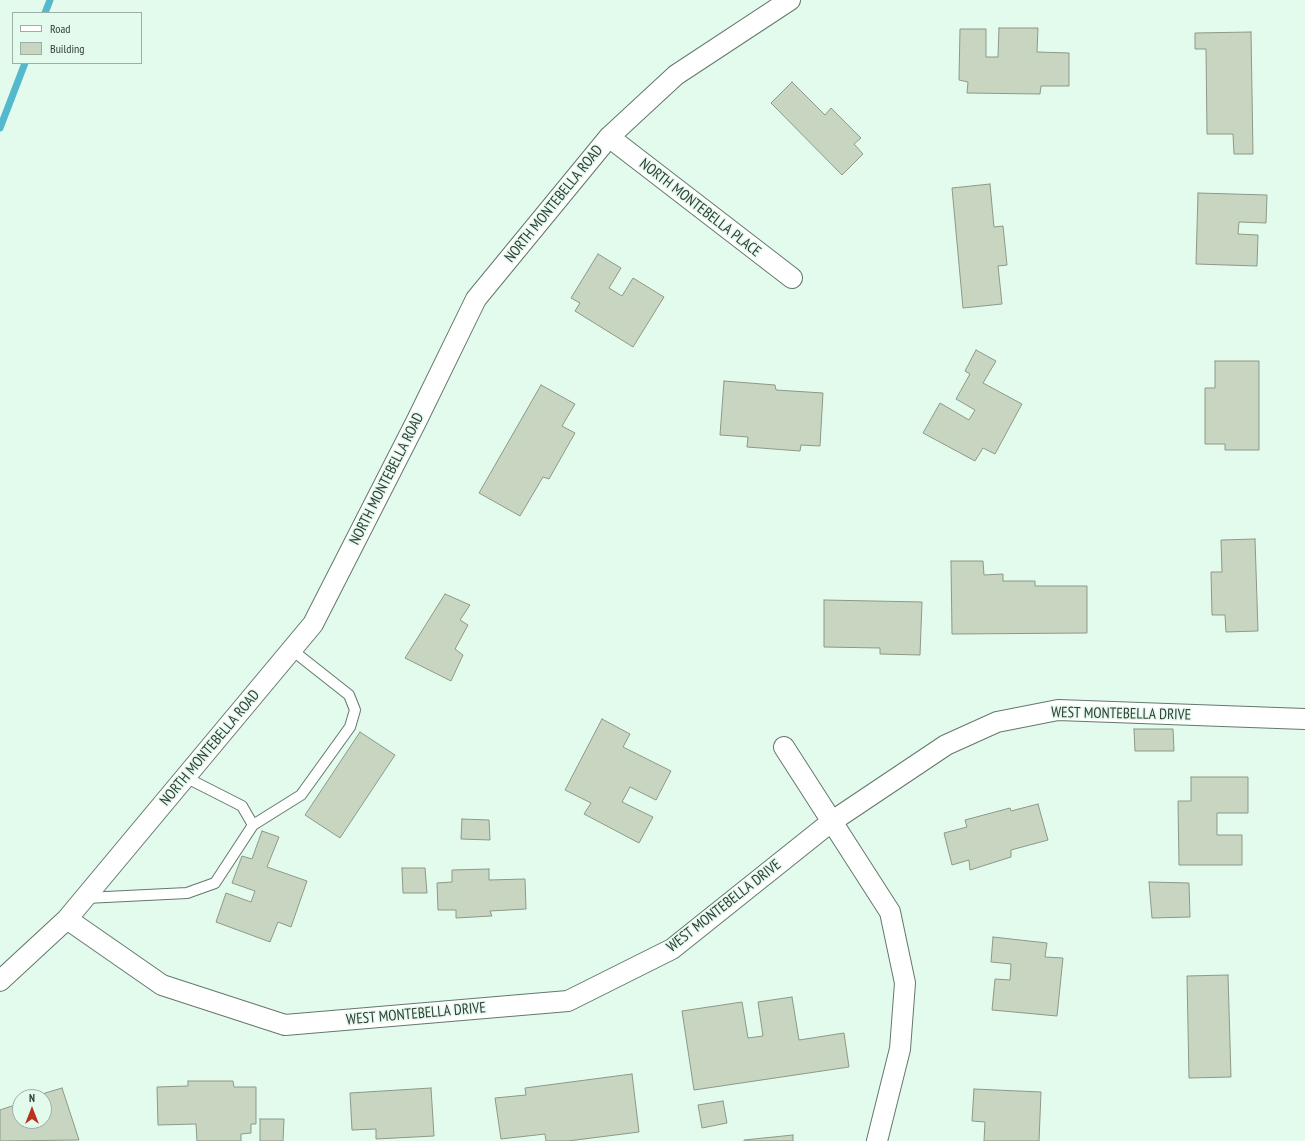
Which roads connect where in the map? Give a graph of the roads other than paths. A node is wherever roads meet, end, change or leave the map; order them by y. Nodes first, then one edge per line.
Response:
1 (790, 0) edge
2 (609, 137) junction
3 (792, 278) dead end
4 (292, 650) junction
5 (1305, 719) edge
6 (784, 747) dead end
7 (185, 777) junction
8 (831, 822) junction
9 (253, 825) junction
10 (85, 898) junction
11 (67, 919) junction
12 (0, 981) edge
13 (877, 1141) edge

1 - 2 street, NORTH MONTEBELLA ROAD
2 - 3 street, NORTH MONTEBELLA PLACE
2 - 4 street, NORTH MONTEBELLA ROAD
4 - 7 street, NORTH MONTEBELLA ROAD
4 - 9 lane
5 - 8 street, WEST MONTEBELLA DRIVE
6 - 8 street
7 - 9 lane
7 - 10 street, NORTH MONTEBELLA ROAD
8 - 11 street, WEST MONTEBELLA DRIVE
8 - 13 street
9 - 10 lane
10 - 11 street, NORTH MONTEBELLA ROAD
11 - 12 street, NORTH MONTEBELLA ROAD

